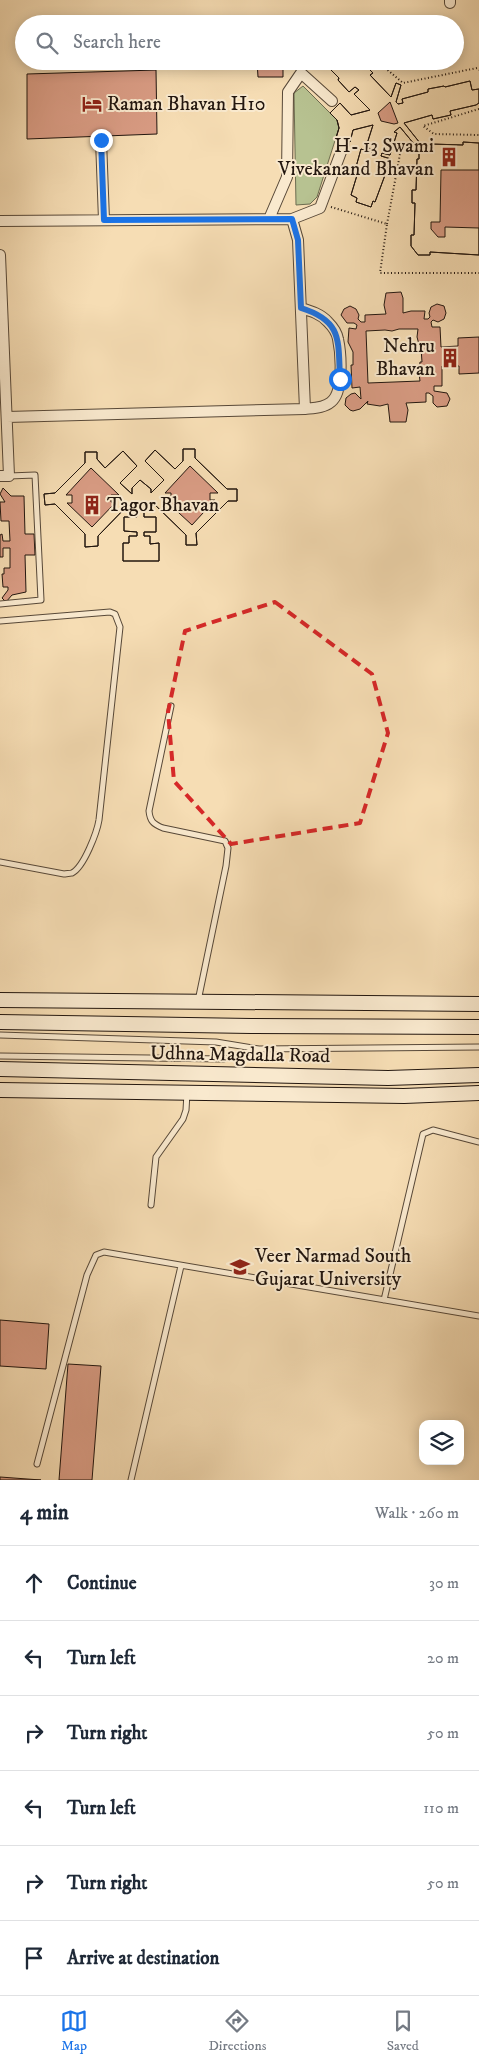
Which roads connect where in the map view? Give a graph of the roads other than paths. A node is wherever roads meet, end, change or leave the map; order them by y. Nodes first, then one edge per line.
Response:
1 (332, 102) dead end
2 (101, 140) dead end
3 (344, 144) dead end
4 (269, 219) junction
5 (292, 219) junction
6 (104, 220) junction
7 (0, 221) edge
8 (0, 255) edge
9 (301, 308) junction
10 (305, 409) junction
11 (7, 417) junction
12 (5, 476) edge
13 (0, 604) edge
14 (0, 621) edge
15 (171, 706) dead end
16 (0, 862) edge
17 (0, 1000) edge
18 (198, 1001) junction
19 (338, 1003) junction
20 (479, 1004) edge
21 (0, 1022) edge
22 (318, 1026) junction
23 (479, 1027) edge
24 (0, 1035) edge
25 (479, 1047) edge
26 (259, 1049) junction
27 (0, 1056) edge
28 (0, 1069) edge
29 (479, 1075) edge
30 (0, 1090) edge
31 (187, 1092) junction
32 (479, 1093) edge
33 (479, 1142) edge
34 (151, 1205) dead end
35 (181, 1266) junction
36 (384, 1300) junction
37 (479, 1316) edge
38 (37, 1464) dead end
39 (131, 1480) edge

1 - 4 street
2 - 6 street
3 - 5 street
4 - 5 street
4 - 6 street
5 - 9 street
6 - 7 street
8 - 11 street
9 - 10 street
9 - 10 street
10 - 11 street
11 - 12 street
12 - 13 lane
14 - 16 lane
15 - 18 lane
17 - 18 main road
18 - 19 main road
19 - 20 main road
19 - 22 main road
21 - 22 main road, Udhna Magdalla Road
22 - 23 main road, Udhna Magdalla Road
24 - 26 lane
25 - 26 lane
26 - 27 lane
28 - 29 main road, Udhna Magdalla Road
30 - 31 main road
31 - 32 main road
31 - 34 lane
33 - 36 lane
35 - 36 lane
35 - 38 lane
35 - 39 lane
36 - 37 lane

